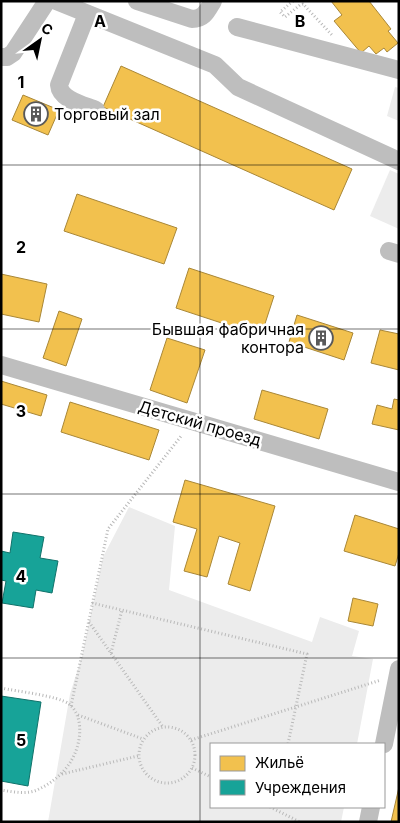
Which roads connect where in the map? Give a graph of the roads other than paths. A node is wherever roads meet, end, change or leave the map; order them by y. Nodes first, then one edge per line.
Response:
1 (47, 1) edge
2 (56, 1) edge
3 (137, 1) edge
4 (213, 1) edge
5 (87, 14) junction
6 (237, 27) dead end
7 (1, 57) edge
8 (399, 70) edge
9 (96, 110) dead end
10 (399, 161) edge
11 (1, 365) edge
12 (399, 482) edge
13 (398, 672) edge
14 (384, 743) edge
15 (371, 808) edge
16 (368, 822) edge

1 - 7 street
2 - 5 street
3 - 4 street
5 - 9 street
5 - 10 street
6 - 8 street
11 - 12 street, Детский проезд
13 - 14 street
15 - 16 street

